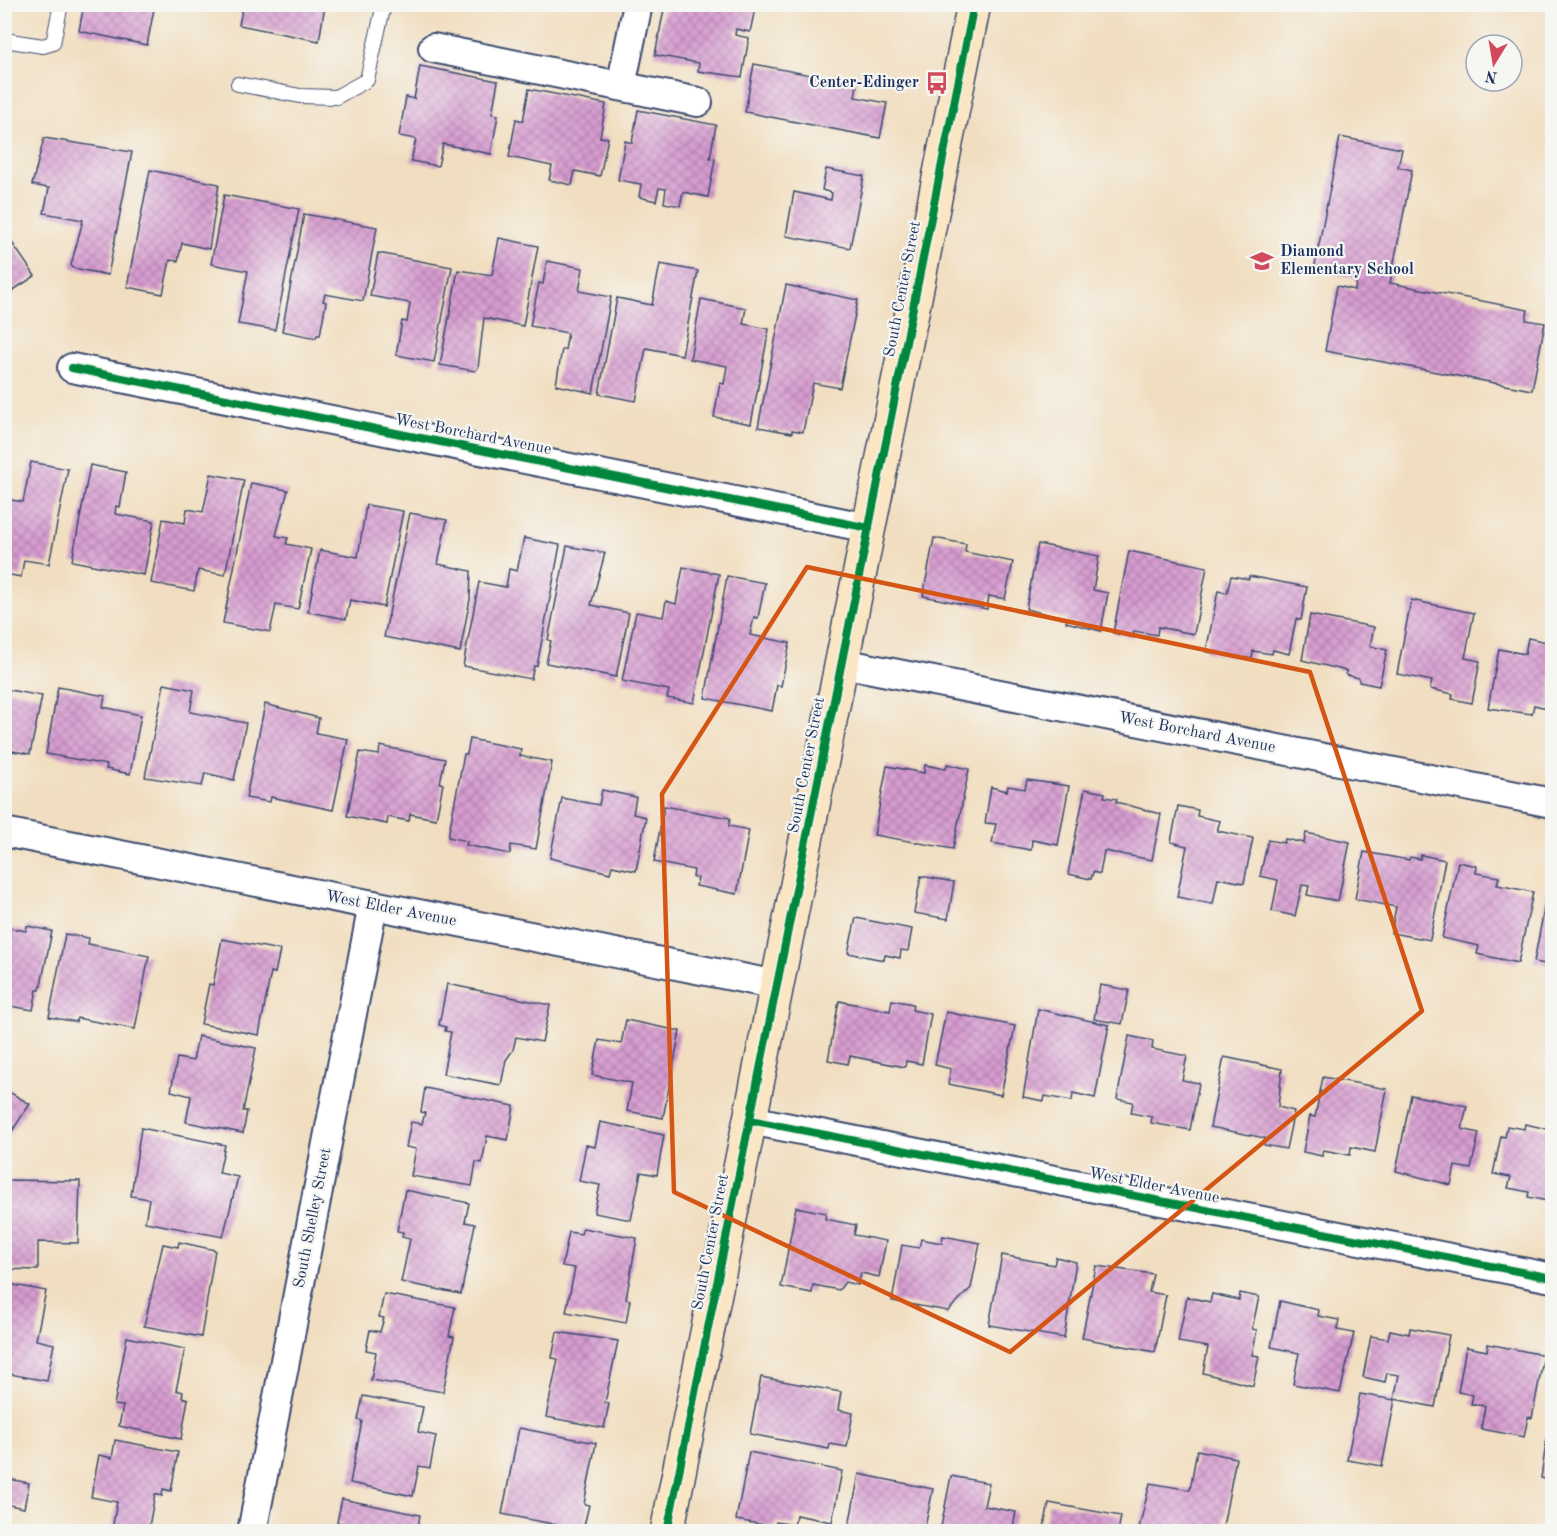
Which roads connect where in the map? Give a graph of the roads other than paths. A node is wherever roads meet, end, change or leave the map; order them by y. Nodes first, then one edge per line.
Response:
1 (61, 4) edge
2 (384, 4) edge
3 (638, 4) edge
4 (974, 4) edge
5 (4, 40) edge
6 (433, 48) dead end
7 (238, 84) dead end
8 (621, 86) junction
9 (698, 102) dead end
10 (72, 368) dead end
11 (869, 528) junction
12 (842, 663) junction
13 (1552, 802) edge
14 (4, 832) edge
15 (373, 905) junction
16 (777, 985) junction
17 (750, 1120) junction
18 (1552, 1278) edge
19 (252, 1532) edge
20 (667, 1532) edge

1 - 5 lane
2 - 7 lane
3 - 8 street
4 - 11 street, South Center Street
6 - 8 street
8 - 9 street
10 - 11 street, West Borchard Avenue
11 - 12 street, South Center Street
12 - 13 street, West Borchard Avenue
12 - 16 street, South Center Street
14 - 15 street, West Elder Avenue
15 - 16 street, West Elder Avenue
15 - 19 street, South Shelley Street
16 - 17 street, South Center Street
17 - 18 street, West Elder Avenue
17 - 20 street, South Center Street

